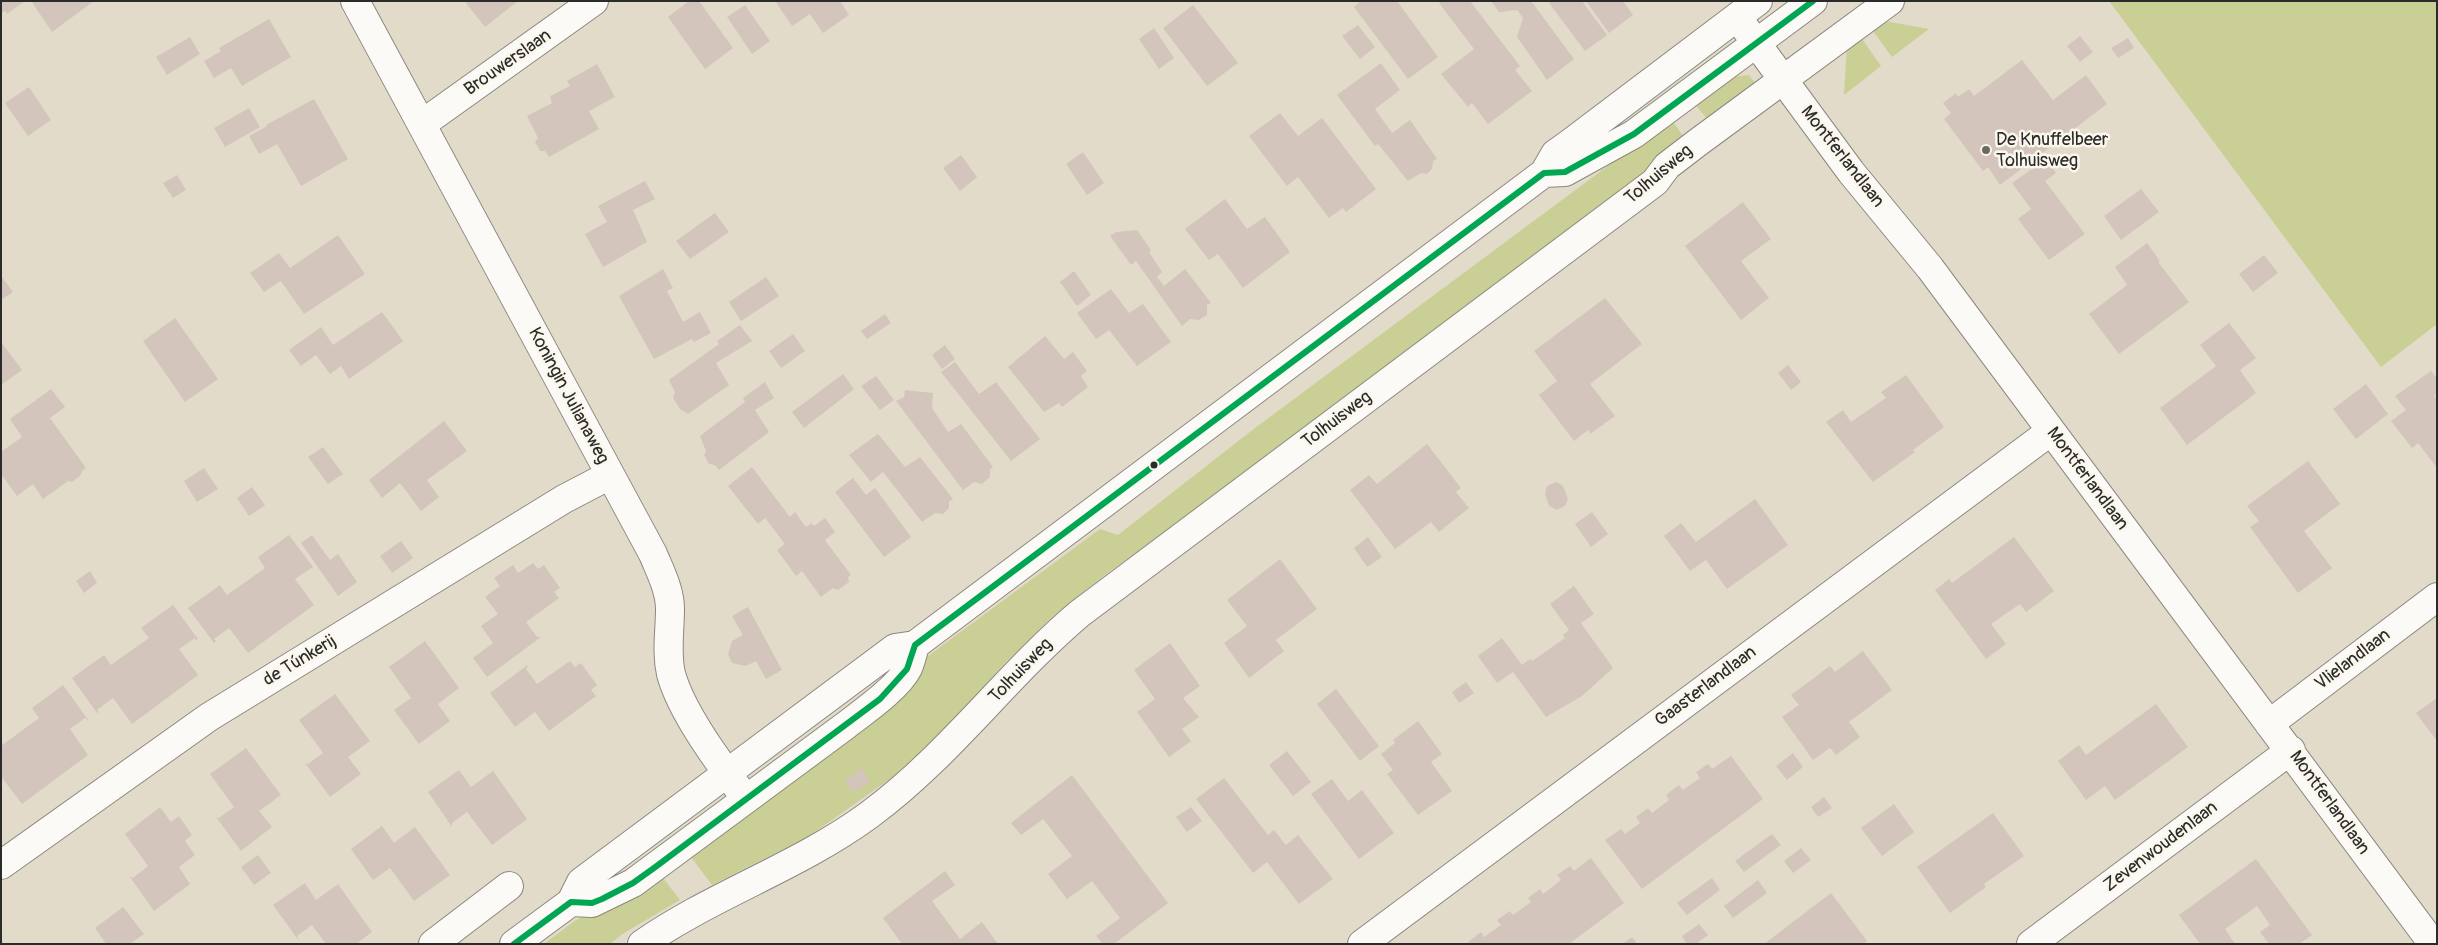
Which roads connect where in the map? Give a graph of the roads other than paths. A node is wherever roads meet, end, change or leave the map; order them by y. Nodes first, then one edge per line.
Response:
1 (355, 1) edge
2 (594, 1) edge
3 (1813, 1) edge
4 (1890, 1) edge
5 (1748, 9) edge
6 (1756, 44) junction
7 (1783, 80) junction
8 (422, 124) junction
9 (1544, 173) junction
10 (2050, 431) junction
11 (610, 475) junction
12 (2437, 597) edge
13 (915, 645) junction
14 (2270, 724) junction
15 (2291, 750) junction
16 (726, 772) junction
17 (746, 799) junction
18 (1, 865) edge
19 (509, 886) dead end
20 (571, 902) junction
21 (434, 944) edge
22 (514, 944) edge
23 (642, 944) edge
24 (1362, 944) edge
25 (2031, 944) edge
26 (2433, 944) edge

1 - 8 street, Koningin Julianaweg
2 - 8 street, Brouwerslaan
3 - 6 street
4 - 7 street, Tolhuisweg
5 - 6 street, Montferlandlaan
5 - 9 street
6 - 7 street, Montferlandlaan
6 - 9 street
7 - 10 street, Montferlandlaan
7 - 23 street, Tolhuisweg
8 - 11 street, Koningin Julianaweg
9 - 13 street
10 - 14 street, Montferlandlaan
10 - 24 street, Gaasterlandlaan
11 - 16 street, Koningin Julianaweg
11 - 18 street, de Túnkerij
12 - 14 street, Vlielandlaan
13 - 16 street
13 - 17 street
14 - 15 street, Montferlandlaan
15 - 25 street, Zevenwoudenlaan
15 - 26 street, Montferlandlaan
16 - 17 street, Koningin Julianaweg
16 - 20 street
17 - 20 street
19 - 21 street
20 - 22 street

